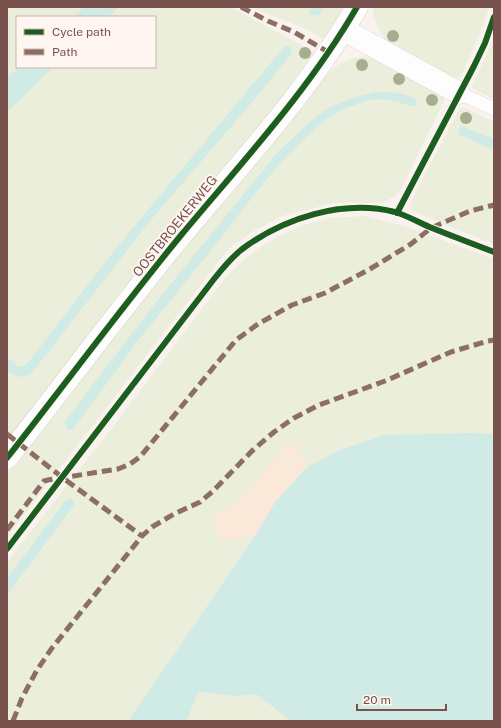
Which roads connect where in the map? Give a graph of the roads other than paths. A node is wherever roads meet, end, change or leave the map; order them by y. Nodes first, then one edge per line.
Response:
1 (357, 7) edge
2 (344, 30) junction
3 (458, 93) joint
4 (494, 109) edge
5 (7, 458) edge

1 - 2 street, OOSTBROEKERWEG
2 - 3 street
2 - 5 street, OOSTBROEKERWEG
3 - 4 lane

